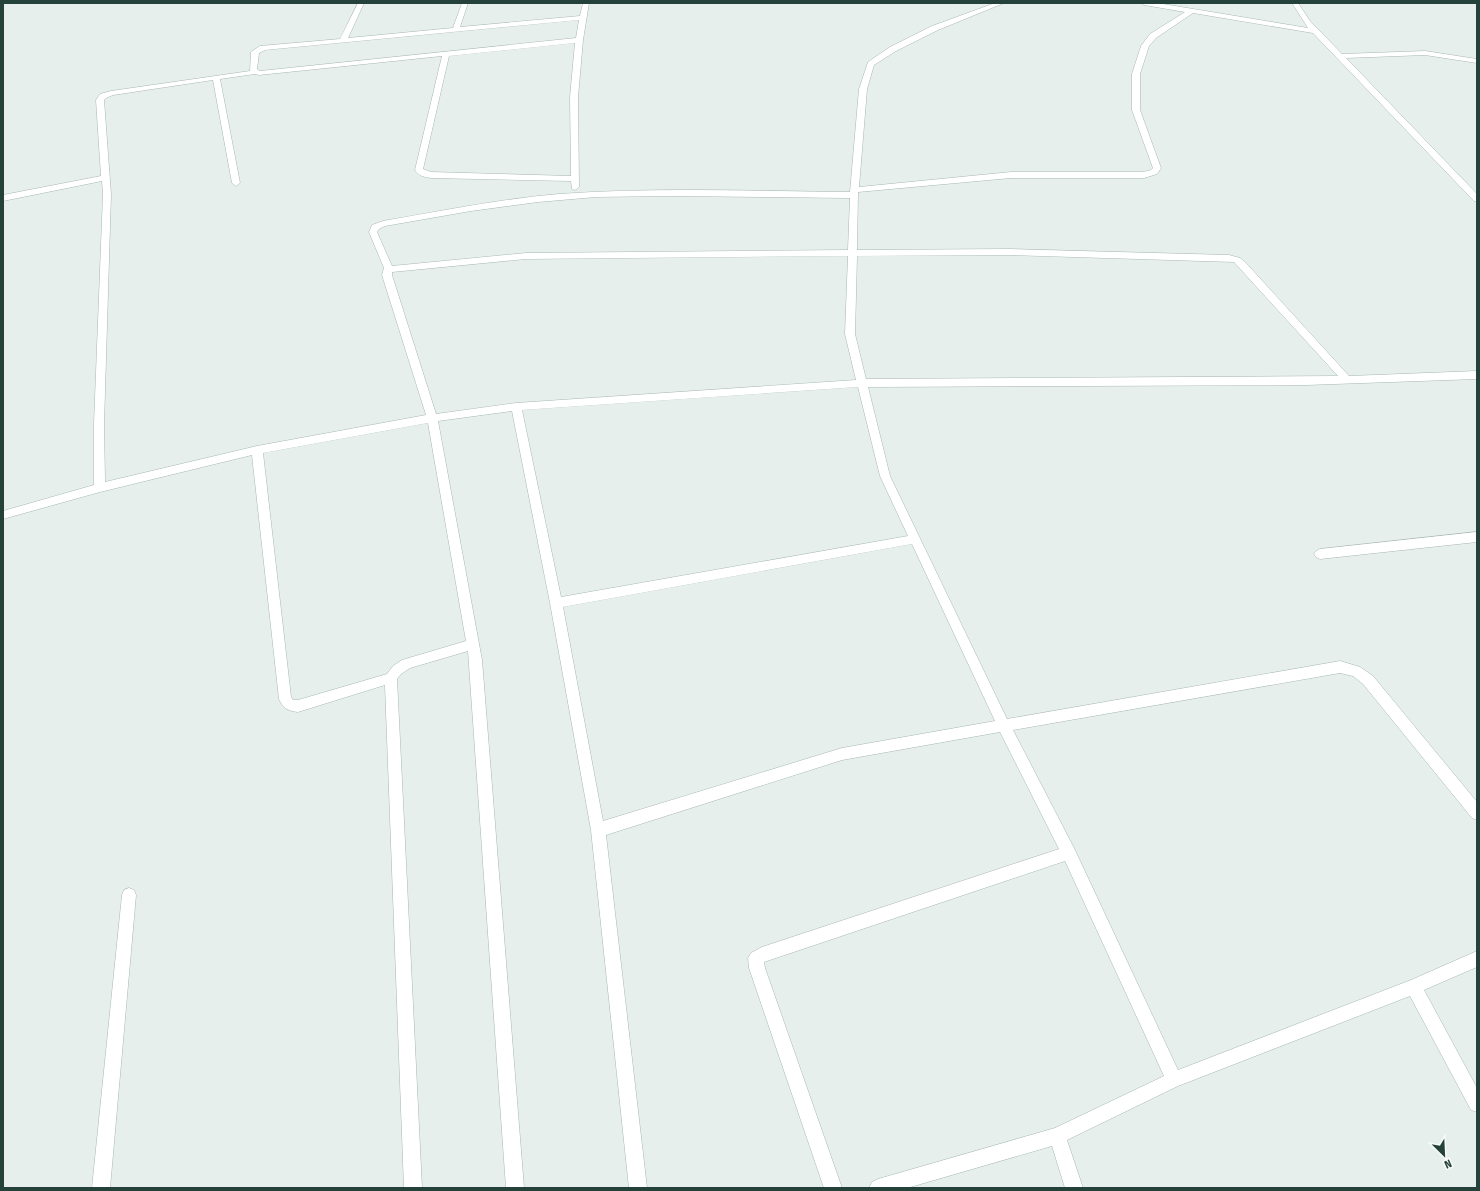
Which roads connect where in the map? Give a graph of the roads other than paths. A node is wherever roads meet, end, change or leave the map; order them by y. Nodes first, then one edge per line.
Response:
1 (361, 3) edge
2 (465, 3) edge
3 (586, 3) edge
4 (1001, 3) edge
5 (1144, 3) edge
6 (1294, 3) edge
7 (1191, 11) junction
8 (583, 18) junction
9 (456, 30) junction
10 (1316, 31) junction
11 (343, 40) junction
12 (578, 40) junction
13 (446, 53) junction
14 (1339, 56) junction
15 (1477, 60) edge
16 (255, 72) junction
17 (216, 78) junction
18 (106, 178) junction
19 (575, 179) junction
20 (236, 183) dead end
21 (854, 192) junction
22 (575, 197) junction
23 (3, 198) edge
24 (1477, 199) edge
25 (853, 253) junction
26 (389, 269) junction
27 (1477, 375) edge
28 (1346, 379) junction
29 (862, 383) junction
30 (516, 407) junction
31 (432, 418) junction
32 (257, 450) junction
33 (100, 488) junction
34 (3, 515) edge
35 (1477, 537) edge
36 (915, 539) junction
37 (1320, 554) dead end
38 (556, 603) junction
39 (473, 644) junction
40 (391, 678) junction
41 (1004, 727) junction
42 (1477, 813) edge
43 (598, 830) junction
44 (1069, 853) junction
45 (129, 894) dead end
46 (1477, 959) edge
47 (1414, 987) junction
48 (1174, 1080) junction
49 (1477, 1104) edge
50 (1057, 1136) junction
51 (101, 1188) edge
52 (413, 1188) edge
53 (515, 1188) edge
54 (638, 1188) edge
55 (833, 1188) edge
56 (878, 1188) edge
57 (1074, 1188) edge

1 - 11 street
2 - 9 street
3 - 8 street
4 - 21 street
5 - 7 street
6 - 10 street
7 - 10 street
7 - 21 street
8 - 9 street
8 - 12 street
9 - 11 street
10 - 14 street
11 - 16 street
12 - 13 street
12 - 19 street
13 - 16 street
13 - 19 street
14 - 15 street
14 - 24 street
16 - 17 street
17 - 18 street
17 - 20 street
18 - 23 street
18 - 33 street
19 - 22 street
21 - 22 street
21 - 25 street
22 - 26 street
25 - 26 street
25 - 28 street
25 - 29 street
26 - 31 street
27 - 28 street
28 - 29 street
29 - 30 street
29 - 36 street
30 - 31 street
30 - 38 street
31 - 32 street
31 - 39 street
32 - 33 street
32 - 40 street
33 - 34 street
35 - 37 street
36 - 38 street
36 - 41 street
38 - 43 street
39 - 40 street
39 - 53 street
40 - 52 street
41 - 42 street
41 - 43 street
41 - 44 street
43 - 54 street
44 - 48 street
44 - 55 street
45 - 51 street
46 - 47 street
47 - 48 street
47 - 49 street
48 - 50 street
50 - 56 street
50 - 57 street

